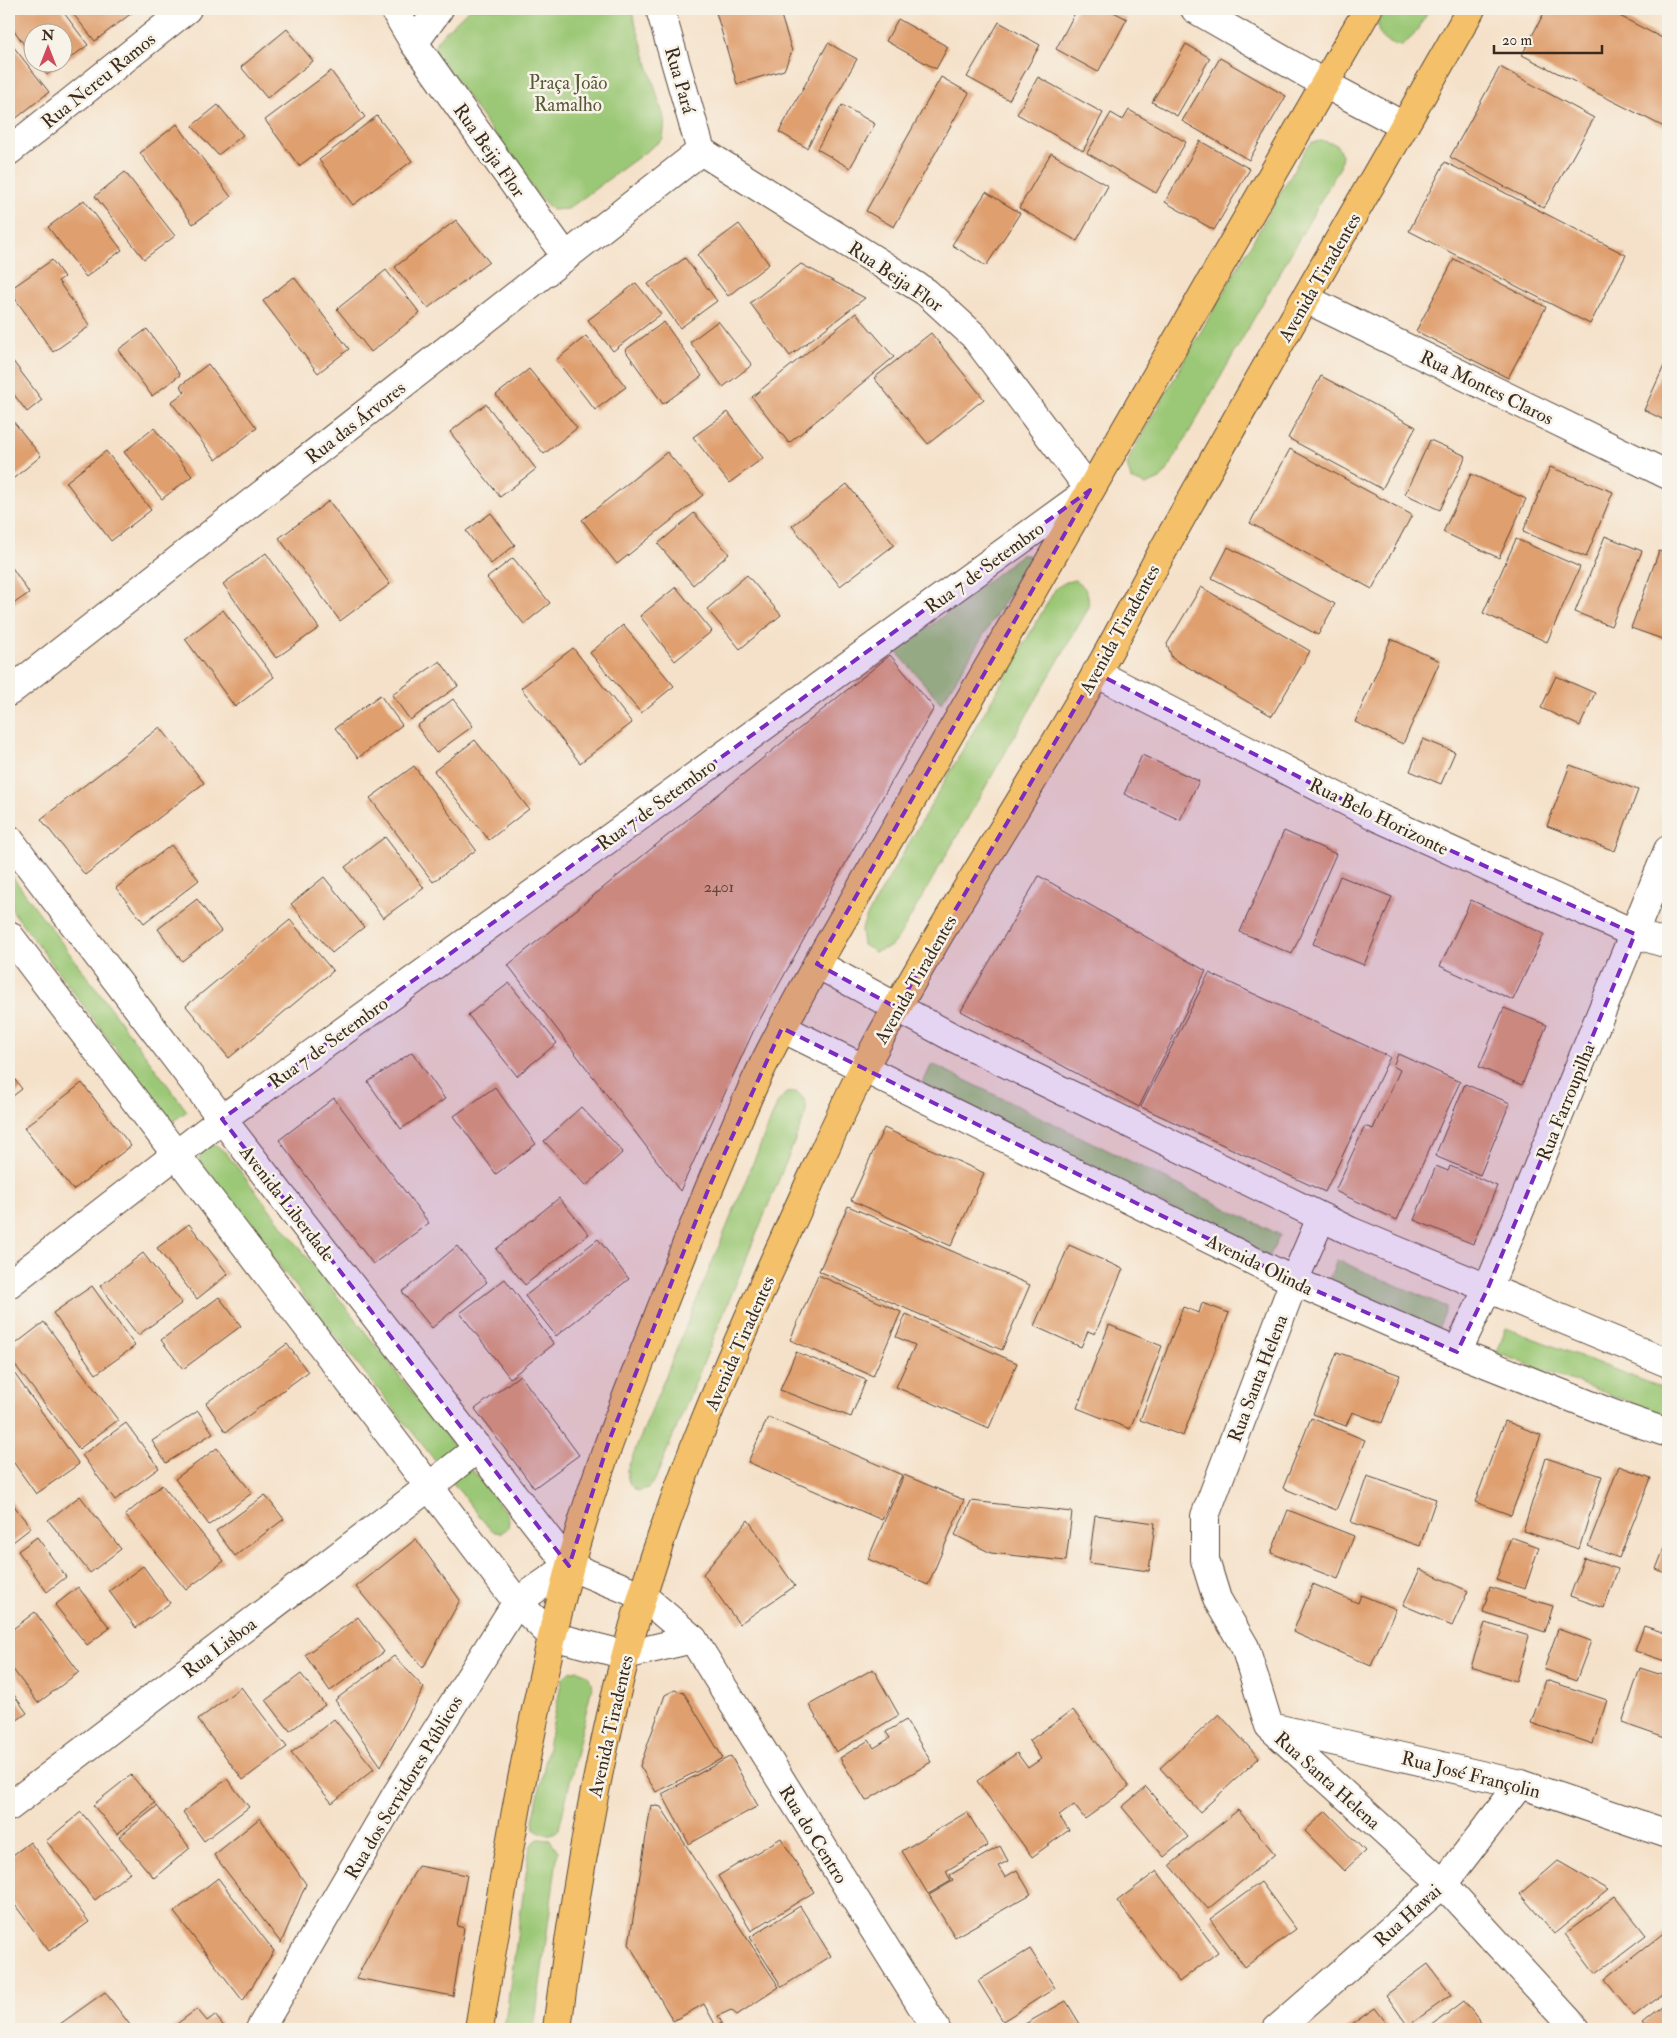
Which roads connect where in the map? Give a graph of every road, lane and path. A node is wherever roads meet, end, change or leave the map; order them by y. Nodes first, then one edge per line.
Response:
1 (188, 9) edge
2 (394, 9) edge
3 (440, 9) edge
4 (660, 9) edge
5 (1195, 9) edge
6 (1368, 9) edge
7 (1471, 9) edge
8 (414, 43) junction
9 (1325, 84) junction
10 (1404, 126) junction
11 (9, 151) edge
12 (701, 151) junction
13 (566, 257) junction
14 (1306, 299) junction
15 (1668, 475) edge
16 (1090, 490) junction
17 (1096, 673) junction
18 (9, 692) edge
19 (9, 839) edge
20 (1668, 850) edge
21 (1635, 934) junction
22 (9, 935) edge
23 (1668, 944) edge
24 (817, 964) junction
25 (897, 1008) junction
26 (782, 1028) junction
27 (864, 1068) junction
28 (222, 1119) junction
29 (176, 1154) junction
30 (1320, 1218) junction
31 (1294, 1281) junction
32 (9, 1284) edge
33 (1488, 1288) junction
34 (1457, 1352) junction
35 (1668, 1363) edge
36 (1668, 1433) edge
37 (478, 1448) junction
38 (430, 1486) junction
39 (569, 1566) junction
40 (643, 1596) junction
41 (516, 1602) junction
42 (552, 1636) junction
43 (693, 1639) junction
44 (626, 1655) junction
45 (1269, 1726) junction
46 (1520, 1784) junction
47 (9, 1807) edge
48 (1668, 1834) edge
49 (1442, 1884) junction
50 (260, 2029) edge
51 (479, 2029) edge
52 (557, 2029) edge
53 (936, 2029) edge
54 (1277, 2029) edge
55 (1576, 2029) edge

1 - 11 street, Rua Nereu Ramos
2 - 8 street, Rua Beija Flor
3 - 8 street
4 - 12 street, Rua Pará
5 - 9 street
6 - 9 main road
7 - 10 main road, Avenida Tiradentes
8 - 13 street, Rua Beija Flor
9 - 10 street
9 - 16 main road
10 - 14 main road, Avenida Tiradentes
12 - 13 street, Rua das Árvores
12 - 16 street, Rua Beija Flor
13 - 18 street, Rua das Árvores
14 - 15 street, Rua Montes Claros
14 - 17 main road, Avenida Tiradentes
16 - 24 main road
16 - 28 street, Rua 7 de Setembro
17 - 21 street, Rua Belo Horizonte
17 - 25 main road, Avenida Tiradentes
19 - 28 street, Avenida Liberdade
20 - 21 street, Rua Farroupilha
21 - 23 street, Rua Belo Horizonte
21 - 33 street, Rua Farroupilha
22 - 29 street
24 - 25 street
24 - 26 main road
25 - 27 main road, Avenida Tiradentes
25 - 30 street
26 - 27 street, Avenida Olinda
26 - 39 main road
27 - 31 street, Avenida Olinda
27 - 40 main road, Avenida Tiradentes
28 - 29 street, Rua 7 de Setembro
28 - 37 street, Avenida Liberdade
29 - 32 street
29 - 38 street
30 - 31 street, Rua Santa Helena
30 - 33 street
31 - 34 street, Avenida Olinda
31 - 45 street, Rua Santa Helena
33 - 34 street, Rua Farroupilha
33 - 35 street
34 - 36 street, Avenida Olinda
37 - 38 street, Rua Lisboa
37 - 39 street, Avenida Liberdade
38 - 41 street
38 - 47 street, Rua Lisboa
39 - 40 street, Rua do Centro
39 - 41 street, Rua dos Servidores Públicos
39 - 42 main road
40 - 43 street, Rua do Centro
40 - 44 main road, Avenida Tiradentes
41 - 42 street
41 - 50 street, Rua dos Servidores Públicos
42 - 44 street
42 - 51 main road
43 - 44 street
43 - 53 street, Rua do Centro
44 - 52 main road, Avenida Tiradentes
45 - 46 street, Rua José Françolin
45 - 49 street, Rua Santa Helena
46 - 48 street, Rua José Françolin
46 - 49 street, Rua Hawai
49 - 54 street, Rua Hawai
49 - 55 street, Rua Santa Helena

